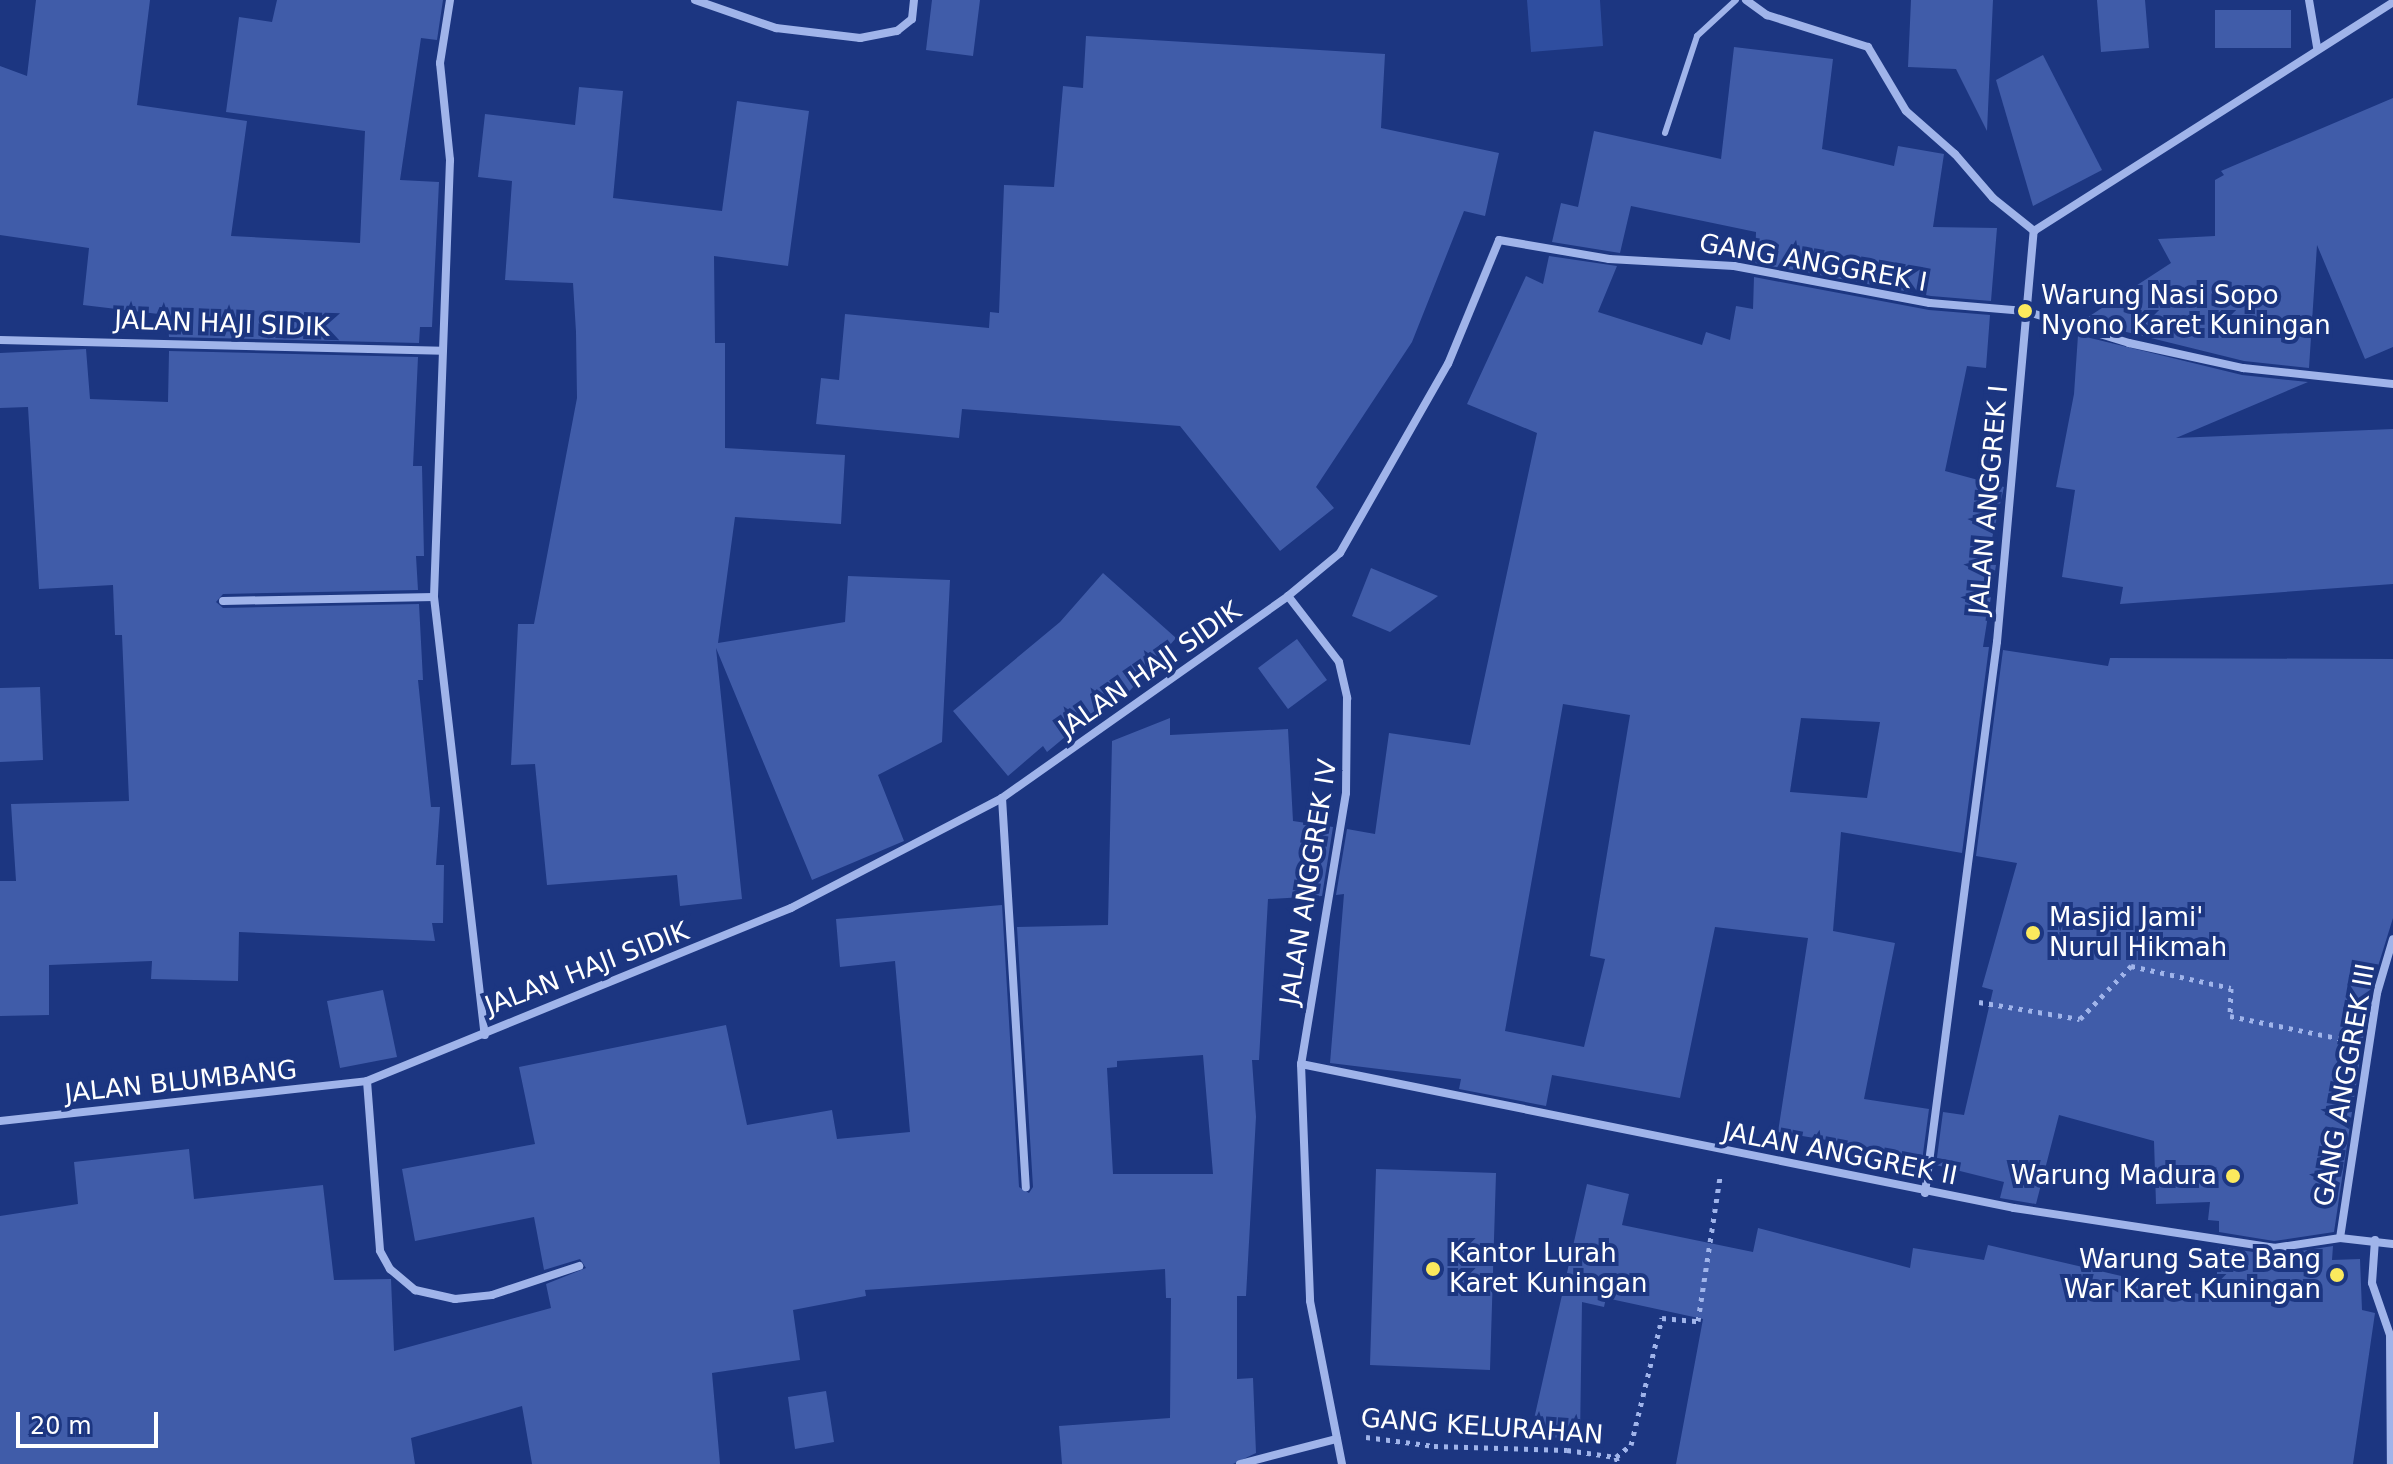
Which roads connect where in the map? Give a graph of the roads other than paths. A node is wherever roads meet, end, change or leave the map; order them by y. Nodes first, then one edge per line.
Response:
1 (450, 0) edge
2 (695, 0) edge
3 (914, 0) edge
4 (1736, 0) edge
5 (1746, 0) edge
6 (2309, 0) edge
7 (2393, 2) edge
8 (2317, 47) junction
9 (1665, 133) dead end
10 (2034, 231) junction
11 (2025, 311) junction
12 (0, 340) edge
13 (442, 351) junction
14 (2393, 384) edge
15 (1288, 596) junction
16 (434, 597) junction
17 (223, 601) dead end
18 (1002, 798) junction
19 (2393, 939) edge
20 (485, 1035) junction
21 (1301, 1064) junction
22 (367, 1081) junction
23 (0, 1121) edge
24 (1026, 1187) dead end
25 (1925, 1193) junction
26 (2340, 1238) junction
27 (2375, 1240) junction
28 (2393, 1244) edge
29 (579, 1266) dead end
30 (1337, 1439) junction
31 (1240, 1464) edge
32 (1342, 1464) edge
33 (2391, 1464) edge

1 - 13 street, JALAN HAJI SIDIK
2 - 3 street
4 - 9 lane
5 - 10 street
6 - 8 street
7 - 8 street
8 - 10 street
10 - 11 street, JALAN ANGGREK I
11 - 14 street, GANG ANGGREK I
11 - 15 street, GANG ANGGREK I
11 - 25 street, JALAN ANGGREK I
12 - 13 street, JALAN HAJI SIDIK
13 - 16 street, JALAN HAJI SIDIK
15 - 18 street, JALAN HAJI SIDIK
15 - 21 street, JALAN ANGGREK IV
16 - 17 street
16 - 20 street, JALAN HAJI SIDIK
18 - 20 street, JALAN HAJI SIDIK
18 - 24 street
19 - 26 street, GANG ANGGREK III
20 - 22 street, JALAN BLUMBANG
21 - 25 street, JALAN ANGGREK II
21 - 30 street, JALAN ANGGREK IV
22 - 23 street, JALAN BLUMBANG
22 - 29 street
25 - 26 street, JALAN ANGGREK II
26 - 27 street, JALAN ANGGREK II
27 - 28 street, JALAN ANGGREK II
27 - 33 street
30 - 31 street
30 - 32 street, JALAN ANGGREK IV

